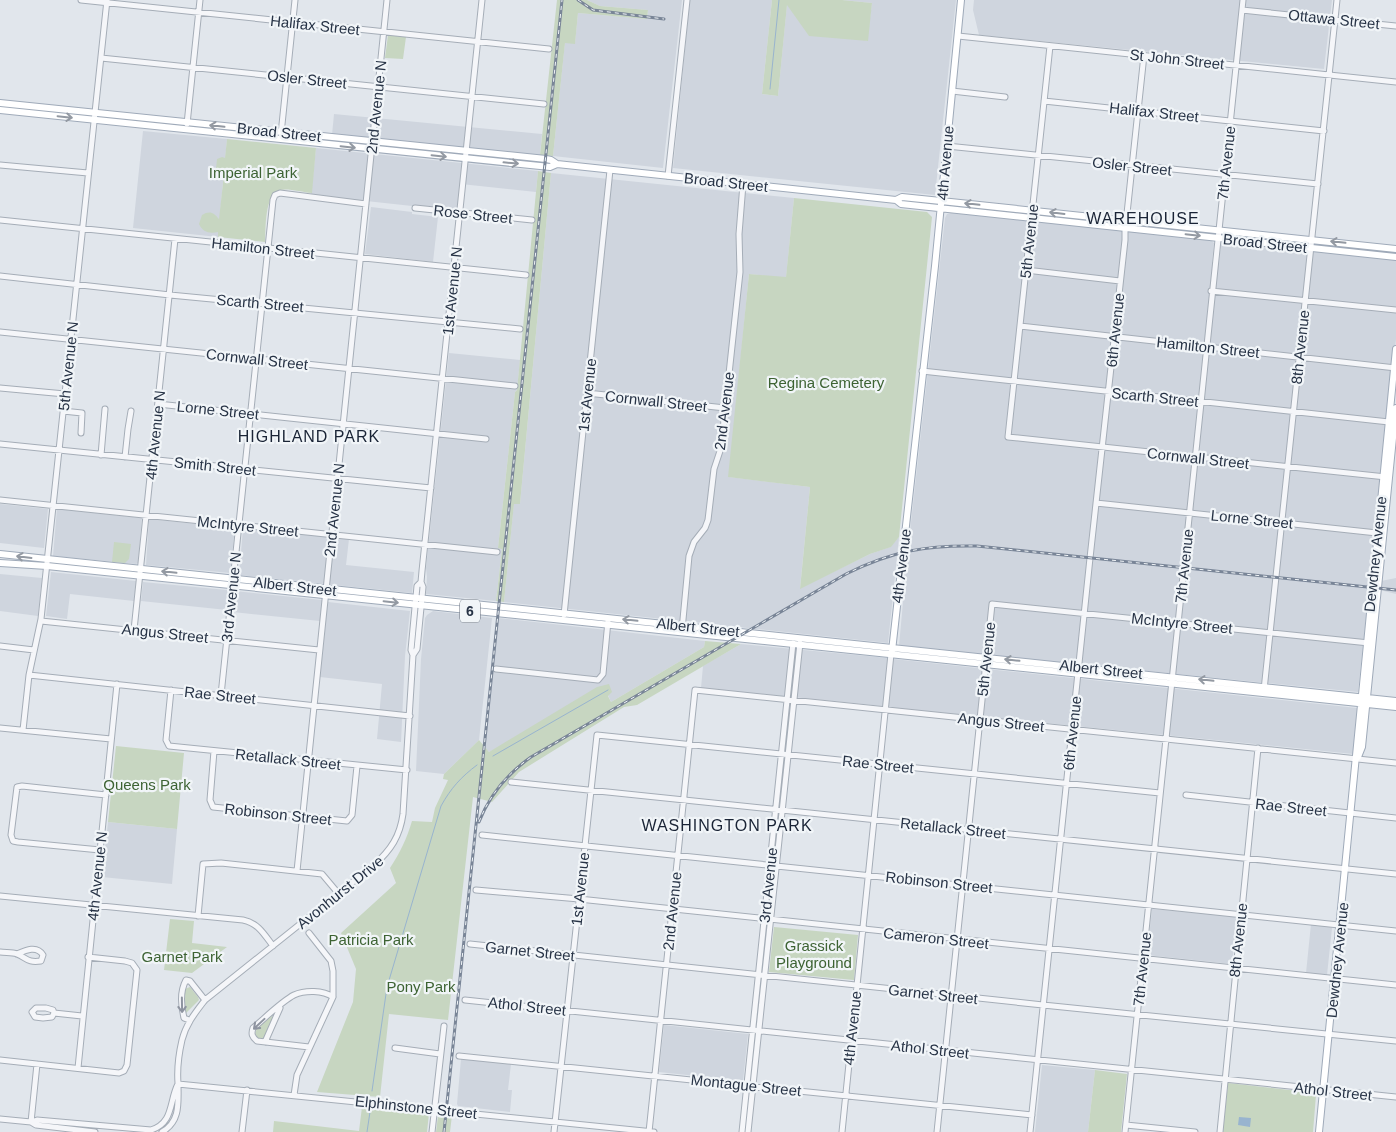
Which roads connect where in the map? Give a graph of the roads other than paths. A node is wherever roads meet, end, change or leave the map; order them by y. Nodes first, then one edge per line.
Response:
1 (81, 0) edge
2 (200, 0) edge
3 (295, 0) edge
4 (387, 0) edge
5 (482, 0) edge
6 (687, 0) edge
7 (961, 0) edge
8 (1243, 0) edge
9 (1338, 0) edge
10 (107, 1) edge
11 (1242, 10) junction
12 (199, 12) junction
13 (1335, 20) junction
14 (292, 23) junction
15 (1396, 26) edge
16 (384, 32) junction
17 (958, 36) junction
18 (478, 42) junction
19 (1050, 46) junction
20 (549, 49) dead end
21 (1144, 55) junction
22 (101, 58) junction
23 (1236, 64) junction
24 (193, 67) junction
25 (1330, 74) junction
26 (287, 77) junction
27 (1396, 82) edge
28 (378, 87) junction
29 (952, 91) junction
30 (472, 97) junction
31 (1005, 97) dead end
32 (1044, 101) junction
33 (0, 103) edge
34 (544, 104) dead end
35 (0, 110) edge
36 (1138, 110) junction
37 (94, 116) junction
38 (1230, 121) junction
39 (187, 126) junction
40 (1324, 131) junction
41 (281, 132) junction
42 (280, 140) junction
43 (372, 146) junction
44 (947, 146) junction
45 (466, 155) junction
46 (1039, 156) junction
47 (0, 165) edge
48 (1132, 166) junction
49 (610, 170) junction
50 (88, 173) junction
51 (1225, 175) junction
52 (668, 176) junction
53 (743, 184) junction
54 (1318, 184) junction
55 (896, 200) junction
56 (942, 201) junction
57 (366, 204) junction
58 (415, 208) dead end
59 (941, 208) junction
60 (1033, 210) junction
61 (460, 212) junction
62 (1032, 217) junction
63 (0, 220) edge
64 (532, 220) dead end
65 (1126, 226) junction
66 (82, 229) junction
67 (1218, 230) junction
68 (1218, 238) junction
69 (175, 239) junction
70 (1312, 240) junction
71 (268, 248) junction
72 (1311, 248) junction
73 (1396, 249) edge
74 (1396, 257) edge
75 (360, 258) junction
76 (454, 268) junction
77 (1026, 270) junction
78 (526, 275) dead end
79 (0, 276) edge
80 (1120, 281) junction
81 (77, 284) junction
82 (1211, 291) junction
83 (170, 295) junction
84 (1305, 301) junction
85 (262, 303) junction
86 (1396, 310) edge
87 (355, 313) junction
88 (448, 322) junction
89 (1020, 326) junction
90 (520, 329) dead end
91 (0, 332) edge
92 (1114, 337) junction
93 (71, 340) junction
94 (1206, 347) junction
95 (164, 349) junction
96 (1396, 349) edge
97 (1299, 356) junction
98 (256, 359) junction
99 (1395, 368) edge
100 (348, 369) junction
101 (922, 371) junction
102 (442, 378) junction
103 (1014, 381) junction
104 (515, 386) dead end
105 (0, 388) edge
106 (1108, 392) junction
107 (587, 393) junction
108 (65, 394) junction
109 (1200, 402) junction
110 (158, 404) junction
111 (725, 408) junction
112 (1396, 408) edge
113 (105, 409) dead end
114 (63, 410) junction
115 (131, 411) dead end
116 (1294, 411) junction
117 (250, 414) junction
118 (1389, 422) junction
119 (343, 423) junction
120 (81, 433) dead end
121 (437, 434) junction
122 (1008, 437) joint
123 (486, 439) dead end
124 (0, 444) edge
125 (1102, 448) junction
126 (59, 450) junction
127 (101, 454) junction
128 (125, 457) junction
129 (1195, 457) junction
130 (152, 460) junction
131 (1288, 467) junction
132 (245, 469) junction
133 (1386, 477) junction
134 (337, 478) junction
135 (431, 488) junction
136 (0, 500) edge
137 (1096, 503) junction
138 (53, 505) junction
139 (1189, 512) junction
140 (146, 515) junction
141 (1282, 522) junction
142 (239, 524) junction
143 (1377, 533) junction
144 (331, 534) junction
145 (425, 544) junction
146 (497, 552) dead end
147 (0, 554) edge
148 (0, 563) edge
149 (47, 563) junction
150 (140, 573) junction
151 (233, 583) junction
152 (326, 592) junction
153 (418, 602) junction
154 (992, 604) joint
155 (1084, 613) junction
156 (563, 617) junction
157 (41, 621) junction
158 (608, 621) junction
159 (1178, 623) junction
160 (682, 629) junction
161 (134, 630) junction
162 (1270, 633) junction
163 (227, 640) junction
164 (797, 641) junction
165 (1369, 643) junction
166 (0, 646) edge
167 (34, 650) junction
168 (319, 650) junction
169 (892, 651) junction
170 (986, 661) junction
171 (496, 669) dead end
172 (1078, 670) junction
173 (29, 675) junction
174 (1172, 680) junction
175 (117, 684) junction
176 (171, 690) junction
177 (695, 690) joint
178 (1264, 690) junction
179 (221, 695) junction
180 (791, 699) junction
181 (1363, 700) junction
182 (1396, 700) edge
183 (313, 706) junction
184 (1396, 707) edge
185 (886, 709) junction
186 (410, 716) junction
187 (980, 720) junction
188 (0, 728) edge
189 (1072, 729) junction
190 (22, 730) junction
191 (597, 735) joint
192 (1166, 739) junction
193 (111, 740) junction
194 (690, 744) junction
195 (1258, 748) junction
196 (214, 751) junction
197 (785, 754) junction
198 (1357, 758) junction
199 (308, 761) junction
200 (1396, 763) edge
201 (880, 764) junction
202 (357, 766) junction
203 (407, 770) junction
204 (974, 774) junction
205 (511, 782) dead end
206 (1066, 784) junction
207 (591, 790) junction
208 (1160, 793) junction
209 (106, 794) junction
210 (1186, 795) dead end
211 (683, 800) junction
212 (1253, 803) junction
213 (779, 809) junction
214 (1352, 814) junction
215 (302, 816) junction
216 (1396, 818) edge
217 (874, 819) junction
218 (968, 830) junction
219 (482, 835) dead end
220 (1061, 839) junction
221 (584, 845) junction
222 (100, 850) junction
223 (1154, 850) junction
224 (678, 855) junction
225 (1247, 859) junction
226 (773, 865) junction
227 (1346, 868) junction
228 (297, 870) junction
229 (1396, 874) edge
230 (868, 875) junction
231 (962, 884) junction
232 (476, 890) dead end
233 (338, 893) junction
234 (1055, 894) junction
235 (0, 896) edge
236 (578, 899) junction
237 (94, 905) junction
238 (1149, 905) junction
239 (672, 910) junction
240 (1241, 913) junction
241 (198, 916) junction
242 (768, 920) junction
243 (1340, 925) junction
244 (863, 930) junction
245 (1396, 931) edge
246 (309, 933) dead end
247 (957, 940) junction
248 (470, 944) dead end
249 (273, 946) junction
250 (1049, 949) junction
251 (0, 952) edge
252 (17, 954) dead end
253 (572, 955) junction
254 (88, 957) junction
255 (1143, 958) junction
256 (666, 965) junction
257 (1235, 968) junction
258 (762, 975) junction
259 (1335, 979) junction
260 (857, 985) junction
261 (1396, 985) edge
262 (951, 996) junction
263 (333, 997) junction
264 (205, 1000) junction
265 (464, 1000) dead end
266 (281, 1005) junction
267 (1043, 1005) junction
268 (566, 1010) junction
269 (54, 1013) dead end
270 (1137, 1014) junction
271 (82, 1016) junction
272 (189, 1020) junction
273 (661, 1020) junction
274 (1230, 1024) junction
275 (444, 1026) dead end
276 (756, 1031) junction
277 (1329, 1034) junction
278 (851, 1040) junction
279 (1396, 1041) edge
280 (264, 1042) junction
281 (309, 1047) junction
282 (395, 1048) dead end
283 (945, 1050) junction
284 (440, 1054) junction
285 (459, 1056) dead end
286 (0, 1060) edge
287 (1038, 1060) junction
288 (37, 1064) junction
289 (561, 1066) junction
290 (78, 1068) junction
291 (1131, 1069) junction
292 (655, 1076) junction
293 (1224, 1079) junction
294 (178, 1084) junction
295 (750, 1085) junction
296 (247, 1090) junction
297 (1324, 1090) junction
298 (294, 1095) junction
299 (846, 1095) junction
300 (1396, 1097) edge
301 (940, 1105) junction
302 (435, 1108) junction
303 (1032, 1115) junction
304 (0, 1119) edge
305 (556, 1121) junction
306 (31, 1122) junction
307 (1126, 1125) junction
308 (78, 1129) edge
309 (95, 1132) edge
310 (162, 1132) edge
311 (242, 1132) edge
312 (432, 1132) edge
313 (554, 1132) edge
314 (649, 1132) edge
315 (654, 1132) edge
316 (742, 1132) edge
317 (748, 1132) edge
318 (842, 1132) edge
319 (937, 1132) edge
320 (1030, 1132) edge
321 (1125, 1132) edge
322 (1195, 1132) edge
323 (1220, 1132) edge
324 (1319, 1132) edge

1 - 10 street, Halifax Street
2 - 12 street
3 - 14 street
4 - 16 street, 2nd Avenue N
5 - 18 street, 1st Avenue N
6 - 52 street
7 - 17 main road, 4th Avenue
8 - 11 street, 7th Avenue
9 - 13 street, 8th Avenue
10 - 12 street, Halifax Street
10 - 22 street, 5th Avenue N
11 - 13 street, Ottawa Street
11 - 23 street, 7th Avenue
12 - 14 street, Halifax Street
12 - 24 street
13 - 15 street, Ottawa Street
13 - 25 street, 8th Avenue
14 - 16 street, Halifax Street
14 - 26 street
16 - 18 street, Halifax Street
16 - 28 street, 2nd Avenue N
17 - 19 street, St John Street
17 - 29 main road, 4th Avenue
18 - 20 street, Halifax Street
18 - 30 street, 1st Avenue N
19 - 21 street, St John Street
19 - 32 street, 5th Avenue
21 - 23 street, St John Street
21 - 36 street, 6th Avenue
22 - 24 street, Osler Street
22 - 37 street, 5th Avenue N
23 - 25 street, St John Street
23 - 38 street, 7th Avenue
24 - 26 street, Osler Street
24 - 39 street
25 - 27 street, St John Street
25 - 40 street, 8th Avenue
26 - 28 street, Osler Street
26 - 41 street
28 - 30 street, Osler Street
28 - 43 street, 2nd Avenue N
29 - 31 street
29 - 44 main road, 4th Avenue
30 - 34 street, Osler Street
30 - 45 street, 1st Avenue N
32 - 36 street, Halifax Street
32 - 46 street, 5th Avenue
33 - 37 main road, Broad Street
35 -> 37 main road, Broad Street
36 - 38 street, Halifax Street
36 - 48 street, 6th Avenue
37 - 39 main road, Broad Street
37 - 50 street, 5th Avenue N
38 - 40 street, Halifax Street
38 - 51 street, 7th Avenue
41 -> 39 main road, Broad Street
39 - 42 main road, Broad Street
40 - 54 street, 8th Avenue
41 - 42 street
41 - 43 main road, Broad Street
42 -> 43 main road, Broad Street
43 - 45 main road, Broad Street
43 - 57 street, 2nd Avenue N
44 - 46 street, Osler Street
44 - 56 main road, 4th Avenue
45 - 49 main road, Broad Street
45 - 61 street, 1st Avenue N
46 - 48 street, Osler Street
46 - 60 street, 5th Avenue
47 - 50 street
48 - 51 street, Osler Street
48 - 65 street, 6th Avenue
49 - 52 main road, Broad Street
49 - 107 street, 1st Avenue
50 - 66 street, 5th Avenue N
51 - 54 street, Osler Street
51 - 67 street, 7th Avenue
52 - 53 main road, Broad Street
53 - 55 main road, Broad Street
53 - 111 street, 2nd Avenue
54 - 70 street, 8th Avenue
55 - 56 main road, Broad Street
55 - 59 main road, Broad Street
56 - 59 main road, 4th Avenue
60 -> 56 main road, Broad Street
57 - 71 street, 3rd Avenue N
57 - 75 street, 2nd Avenue N
58 - 61 street, Rose Street
59 - 62 main road, Broad Street
59 - 101 main road, 4th Avenue
60 - 62 street, 5th Avenue
65 -> 60 main road, Broad Street
61 - 64 street, Rose Street
61 - 76 street, 1st Avenue N
62 - 65 main road, Broad Street
62 - 77 street, 5th Avenue
63 - 66 street, Hamilton Street
65 - 67 main road, Broad Street
65 -> 68 main road, Broad Street
65 - 80 street, 6th Avenue
66 - 69 street, Hamilton Street
66 - 81 street, 5th Avenue N
67 - 68 street, 7th Avenue
67 - 70 main road, Broad Street
68 - 72 main road, Broad Street
68 - 82 street, 7th Avenue
69 - 71 street, Hamilton Street
69 - 83 street, 4th Avenue N
70 - 72 street, 8th Avenue
73 -> 70 main road, Broad Street
71 - 75 street, Hamilton Street
71 - 85 street, 3rd Avenue N
72 - 74 main road, Broad Street
72 - 84 street, 8th Avenue
75 - 76 street, Hamilton Street
75 - 87 street, 2nd Avenue N
76 - 78 street, Hamilton Street
76 - 88 street, 1st Avenue N
77 - 80 street
77 - 89 street, 5th Avenue
79 - 81 street, Scarth Street
80 - 92 street, 6th Avenue
81 - 83 street, Scarth Street
81 - 93 street, 5th Avenue N
82 - 84 street
82 - 94 street, 7th Avenue
83 - 85 street, Scarth Street
83 - 95 street, 4th Avenue N
84 - 86 street
84 - 97 street, 8th Avenue
85 - 87 street, Scarth Street
85 - 98 street, 3rd Avenue N
87 - 88 street, Scarth Street
87 - 100 street, 2nd Avenue N
88 - 90 street, Scarth Street
88 - 102 street, 1st Avenue N
89 - 92 street, Hamilton Street
89 - 103 street, 5th Avenue
91 - 93 street, Cornwall Street
92 - 94 street, Hamilton Street
92 - 106 street, 6th Avenue
93 - 95 street, Cornwall Street
93 - 108 street, 5th Avenue N
94 - 97 street, Hamilton Street
94 - 109 street, 7th Avenue
95 - 98 street, Cornwall Street
95 - 110 street, 4th Avenue N
96 - 99 main road, Dewdney Avenue
97 - 99 street, Hamilton Street
97 - 116 street, 8th Avenue
98 - 100 street, Cornwall Street
98 - 117 street, 3rd Avenue N
99 - 118 main road, Dewdney Avenue
100 - 102 street, Cornwall Street
100 - 119 street, 2nd Avenue N
101 - 103 street, Scarth Street
101 - 169 main road, 4th Avenue
102 - 104 street, Cornwall Street
102 - 121 street, 1st Avenue N
103 - 106 street, Scarth Street
103 - 122 street, 5th Avenue
105 - 108 street
106 - 109 street, Scarth Street
106 - 125 street, 6th Avenue
107 - 111 street, Cornwall Street
107 - 156 street, 1st Avenue
108 - 114 street, 5th Avenue N
109 - 116 street, Scarth Street
109 - 129 street, 7th Avenue
110 - 117 street, Lorne Street
110 - 130 street, 4th Avenue N
111 - 160 street, 2nd Avenue
112 - 133 main road, Dewdney Avenue
113 - 127 street
114 - 120 street
114 - 126 street, 5th Avenue N
115 - 128 street
116 - 118 street, Scarth Street
116 - 131 street, 8th Avenue
117 - 119 street, Lorne Street
117 - 132 street, 3rd Avenue N
118 - 133 main road, Dewdney Avenue
119 - 121 street, Lorne Street
119 - 134 street, 2nd Avenue N
121 - 123 street, Lorne Street
121 - 135 street, 1st Avenue N
122 - 125 street, Cornwall Street
124 - 126 street, Smith Street
125 - 129 street, Cornwall Street
125 - 137 street, 6th Avenue
126 - 127 street, Smith Street
126 - 138 street, 5th Avenue N
127 - 128 street, Smith Street
128 - 130 street, Smith Street
129 - 131 street, Cornwall Street
129 - 139 street, 7th Avenue
130 - 132 street, Smith Street
130 - 140 street, 4th Avenue N
131 - 133 street, Cornwall Street
131 - 141 street, 8th Avenue
132 - 134 street, Smith Street
132 - 142 street, 3rd Avenue N
133 - 143 main road, Dewdney Avenue
133 - 165 main road, Dewdney Avenue
134 - 135 street, Smith Street
134 - 144 street, 2nd Avenue N
135 - 145 street, 1st Avenue N
136 - 138 street, McIntyre Street
137 - 139 street, Lorne Street
137 - 155 street, 6th Avenue
138 - 140 street, McIntyre Street
138 - 149 street, 5th Avenue N
139 - 141 street, Lorne Street
139 - 159 street, 7th Avenue
140 - 142 street, McIntyre Street
140 - 150 street, 4th Avenue N
141 - 143 street, Lorne Street
141 - 162 street, 8th Avenue
142 - 144 street, McIntyre Street
142 - 151 street, 3rd Avenue N
143 - 165 main road, Dewdney Avenue
144 - 145 street, McIntyre Street
144 - 152 street, 2nd Avenue N
145 - 146 street, McIntyre Street
145 - 153 street, 1st Avenue N
149 -> 147 main road, Albert Street / 6
148 - 149 main road, Albert Street / 6
149 - 150 main road, Albert Street / 6
149 - 157 street, 5th Avenue N
150 - 151 main road, Albert Street / 6
150 - 161 street, 4th Avenue N
151 - 152 main road, Albert Street / 6
151 - 163 street, 3rd Avenue N
152 - 153 main road, Albert Street / 6
152 - 168 street, 2nd Avenue N
153 - 156 main road, Albert Street / 6
153 - 186 street, Avonhurst Drive
154 - 155 street, McIntyre Street
154 - 170 street, 5th Avenue
155 - 159 street, McIntyre Street
155 - 172 street, 6th Avenue
156 - 158 main road, Albert Street / 6
157 - 161 street, Angus Street
157 - 167 street, 5th Avenue N
158 - 160 main road, Albert Street / 6
158 - 171 street
159 - 162 street, McIntyre Street
159 - 174 street, 7th Avenue
160 - 164 main road, Albert Street / 6
161 - 163 street, Angus Street
162 - 165 street, McIntyre Street
162 - 178 street, 8th Avenue
163 - 168 street, Angus Street
163 - 179 street, 3rd Avenue N
164 - 169 main road, Albert Street / 6
164 - 180 street, 3rd Avenue
165 - 181 main road, Dewdney Avenue
166 - 167 street
167 - 173 street, 5th Avenue N
168 - 183 street, 2nd Avenue N
169 - 170 main road, Albert Street / 6
169 - 185 street, 4th Avenue
170 - 172 main road, Albert Street / 6
170 - 187 street, 5th Avenue
172 - 174 main road, Albert Street / 6
172 - 189 street, 6th Avenue
173 - 175 street, Rae Street
173 - 190 street, 5th Avenue N
174 - 178 main road, Albert Street / 6
174 - 192 street, 7th Avenue
175 - 176 street, Rae Street
175 - 193 street, 4th Avenue N
176 - 179 street, Rae Street
176 - 196 street, Retallack Street
177 - 180 street, Angus Street
177 - 194 street, 2nd Avenue
178 - 181 main road, Albert Street / 6
179 - 183 street, Rae Street
180 - 185 street, Angus Street
180 - 197 street, 3rd Avenue
181 - 182 main road, Albert Street / 6
181 - 184 main road, Albert Street / 6
181 - 198 main road, Dewdney Avenue
183 - 186 street, Rae Street
183 - 199 street, 2nd Avenue N
185 - 187 street, Angus Street
185 - 201 street, 4th Avenue
186 - 203 street, Avonhurst Drive
187 - 189 street, Angus Street
187 - 204 street, 5th Avenue
188 - 190 street
189 - 192 street, Angus Street
189 - 206 street, 6th Avenue
190 - 193 street
191 - 194 street, Rae Street
191 - 207 street, 1st Avenue
192 - 195 street, Angus Street
192 - 208 street, 7th Avenue
193 - 209 street, 4th Avenue N
194 - 197 street, Rae Street
194 - 211 street, 2nd Avenue
195 - 198 street, Angus Street
195 - 212 street, 8th Avenue
196 - 199 street, Retallack Street
196 - 215 street, Robinson Street
197 - 201 street, Rae Street
197 - 213 street, 3rd Avenue
198 - 200 street, Angus Street
198 - 214 main road, Dewdney Avenue
199 - 202 street, Retallack Street
199 - 215 street, 2nd Avenue N
201 - 204 street, Rae Street
201 - 217 street, 4th Avenue
202 - 203 street, Retallack Street
202 - 215 street, Robinson Street
203 - 233 street, Avonhurst Drive
204 - 206 street, Rae Street
204 - 218 street, 5th Avenue
205 - 207 street, Retallack Street
206 - 208 street, Rae Street
206 - 220 street, 6th Avenue
207 - 211 street, Retallack Street
207 - 221 street, 1st Avenue
208 - 223 street, 7th Avenue
209 - 222 street, 4th Avenue N
209 - 222 street
210 - 212 street, Rae Street
211 - 213 street, Retallack Street
211 - 224 street, 2nd Avenue
212 - 214 street, Rae Street
212 - 225 street, 8th Avenue
213 - 217 street, Retallack Street
213 - 226 street, 3rd Avenue
214 - 216 street, Rae Street
214 - 227 main road, Dewdney Avenue
215 - 228 street, 2nd Avenue N
217 - 218 street, Retallack Street
217 - 230 street, 4th Avenue
218 - 220 street, Retallack Street
218 - 231 street, 5th Avenue
219 - 221 street, Robinson Street
220 - 223 street, Retallack Street
220 - 234 street, 6th Avenue
221 - 224 street, Robinson Street
221 - 236 street, 1st Avenue
222 - 237 street, 4th Avenue N
223 - 225 street, Retallack Street
223 - 238 street, 7th Avenue
224 - 226 street, Robinson Street
224 - 239 street, 2nd Avenue
225 - 227 street, Retallack Street
225 - 240 street, 8th Avenue
226 - 230 street, Robinson Street
226 - 242 street, 3rd Avenue
227 - 229 street, Retallack Street
227 - 243 main road, Dewdney Avenue
228 - 233 street
228 - 241 street
230 - 231 street, Robinson Street
230 - 244 street, 4th Avenue
231 - 234 street, Robinson Street
231 - 247 street, 5th Avenue
232 - 236 street, Cameron Street
233 - 249 street, Avonhurst Drive
234 - 238 street, Robinson Street
234 - 250 street, 6th Avenue
235 - 237 street
236 - 239 street, Cameron Street
236 - 253 street, 1st Avenue
237 - 241 street
237 - 254 street, 4th Avenue N
238 - 240 street, Robinson Street
238 - 255 street, 7th Avenue
239 - 242 street, Cameron Street
239 - 256 street, 2nd Avenue
240 - 243 street, Robinson Street
240 - 257 street, 8th Avenue
241 - 249 street
242 - 244 street, Cameron Street
242 - 258 street, 3rd Avenue
243 - 245 street, Robinson Street
243 - 259 main road, Dewdney Avenue
244 - 247 street, Cameron Street
244 - 260 street, 4th Avenue
246 - 263 street
247 - 250 street, Cameron Street
247 - 262 street, 5th Avenue
248 - 253 street, Garnet Street
249 - 264 street, Avonhurst Drive
250 - 255 street, Cameron Street
250 - 267 street, 6th Avenue
251 - 252 street
253 - 256 street, Garnet Street
253 - 268 street, 1st Avenue
254 - 271 street, 4th Avenue N
254 - 290 street
255 - 257 street, Cameron Street
255 - 270 street, 7th Avenue
256 - 258 street, Garnet Street
256 - 273 street, 2nd Avenue
257 - 259 street, Cameron Street
257 - 274 street, 8th Avenue
258 - 260 street, Garnet Street
258 - 276 street, 3rd Avenue
259 - 261 street, Cameron Street
259 - 277 main road, Dewdney Avenue
260 - 262 street, Garnet Street
260 - 278 street, 4th Avenue
262 - 267 street, Garnet Street
262 - 283 street, 5th Avenue
263 - 266 street
263 - 281 street
264 - 272 street, Avonhurst Drive
264 -> 272 street
265 - 268 street, Athol Street
266 - 280 street
266 -> 280 street
267 - 270 street, Garnet Street
267 - 287 street, 6th Avenue
268 - 273 street, Athol Street
268 - 289 street, 1st Avenue
269 - 271 street
270 - 274 street, Garnet Street
270 - 291 street, 7th Avenue
271 - 290 street, 4th Avenue N
272 - 294 street, Avonhurst Drive
273 - 276 street, Athol Street
273 - 292 street, 2nd Avenue
274 - 277 street, Garnet Street
274 - 293 street, 8th Avenue
275 - 284 street
276 - 278 street, Athol Street
276 - 295 street, 3rd Avenue
277 - 279 street, Garnet Street
277 - 297 main road, Dewdney Avenue
278 - 283 street, Athol Street
278 - 299 street, 4th Avenue
280 - 281 street
281 - 298 street
282 - 284 street
283 - 287 street, Athol Street
283 - 301 street, 5th Avenue
284 - 302 street
285 - 289 street, Montague Street
286 - 288 street
287 - 291 street, Athol Street
287 - 303 street, 6th Avenue
288 - 290 street
288 - 306 street
289 - 292 street, Montague Street
289 - 305 street, 1st Avenue
291 - 293 street, Athol Street
291 - 307 street, 7th Avenue
292 - 295 street, Montague Street
292 - 314 street, 2nd Avenue
293 - 297 street, Athol Street
293 - 323 street, 8th Avenue
294 - 296 street, Elphinstone Street
294 - 308 street, Avonhurst Drive
294 - 310 street, Avonhurst Drive
295 - 299 street, Montague Street
295 - 316 street, 3rd Avenue
295 - 317 street, 3rd Avenue
296 - 298 street, Elphinstone Street
296 - 311 street
297 - 300 street, Athol Street
297 - 324 main road, Dewdney Avenue
298 - 302 street, Elphinstone Street
299 - 301 street, Montague Street
299 - 318 street, 4th Avenue
301 - 303 street, Montague Street
301 - 319 street, 5th Avenue
302 - 305 street, Elphinstone Street
302 - 312 street
303 - 320 street, 6th Avenue
304 - 306 street
305 - 313 street, 1st Avenue
305 - 314 street, Elphinstone Street
306 - 308 street
307 - 321 street, 7th Avenue
307 - 322 street
308 - 309 street
314 - 315 street, Elphinstone Street

